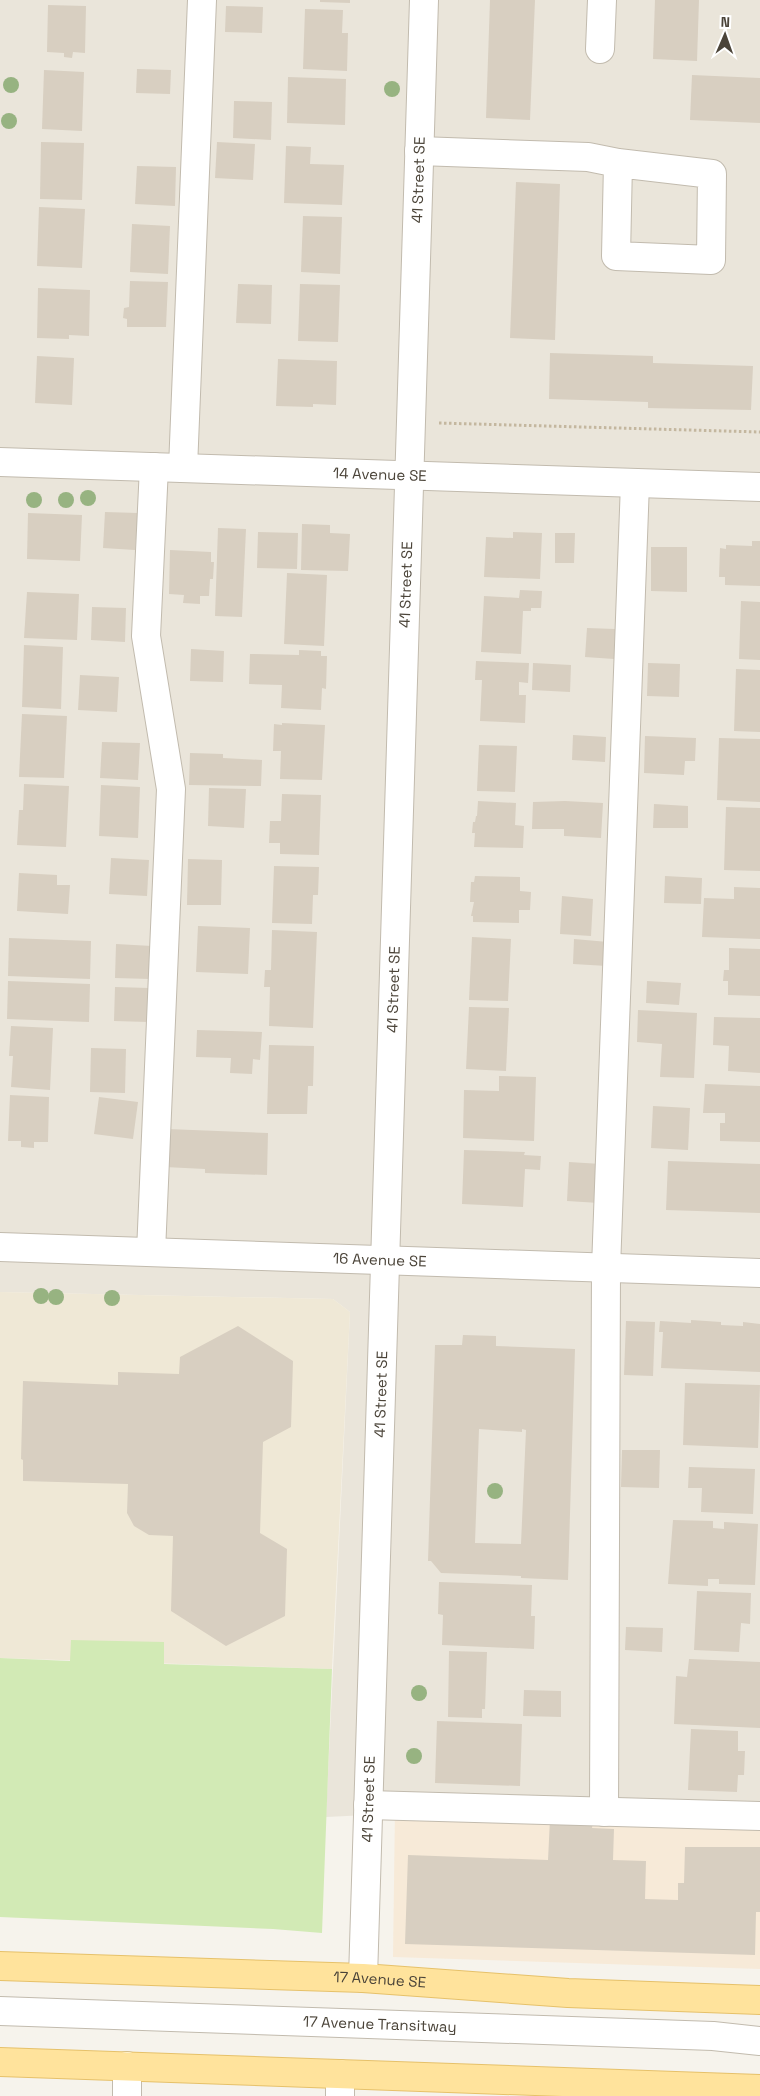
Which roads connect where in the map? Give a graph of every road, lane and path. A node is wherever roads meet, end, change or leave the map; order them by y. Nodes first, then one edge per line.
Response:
1 (202, 0) edge
2 (424, 0) edge
3 (602, 0) edge
4 (600, 49) dead end
5 (419, 151) junction
6 (618, 163) junction
7 (411, 422) junction
8 (760, 432) edge
9 (0, 462) edge
10 (154, 467) junction
11 (183, 468) junction
12 (409, 475) junction
13 (636, 483) junction
14 (760, 487) edge
15 (0, 1247) edge
16 (151, 1252) junction
17 (385, 1260) junction
18 (606, 1268) junction
19 (760, 1273) edge
20 (368, 1805) junction
21 (604, 1812) junction
22 (760, 1816) edge
23 (0, 1966) edge
24 (363, 1978) junction
25 (760, 2000) edge
26 (0, 2011) edge
27 (760, 2041) edge
28 (0, 2062) edge
29 (127, 2066) junction
30 (340, 2085) edge
31 (588, 2089) edge
32 (760, 2089) edge
33 (126, 2096) edge

1 - 11 street
2 - 5 street, 41 Street SE
3 - 4 street
5 - 6 street
5 - 7 street, 41 Street SE
6 - 6 street
7 - 8 path
7 - 12 street, 41 Street SE
9 - 10 street, 14 Avenue SE
10 - 11 street, 14 Avenue SE
10 - 16 street
11 - 12 street, 14 Avenue SE
12 - 13 street, 14 Avenue SE
12 - 17 street, 41 Street SE
13 - 14 street, 14 Avenue SE
13 - 18 street
15 - 16 street, 16 Avenue SE
16 - 17 street, 16 Avenue SE
17 - 18 street, 16 Avenue SE
17 - 20 street, 41 Street SE
18 - 19 street, 16 Avenue SE
18 - 21 street
20 - 21 street
20 - 24 street, 41 Street SE
21 - 22 street
23 - 24 main road, 17 Avenue SE
24 - 25 main road, 17 Avenue SE
26 - 27 street, 17 Avenue Transitway
28 - 29 main road
29 - 30 main road
29 - 33 street
30 - 31 main road
31 - 32 main road

